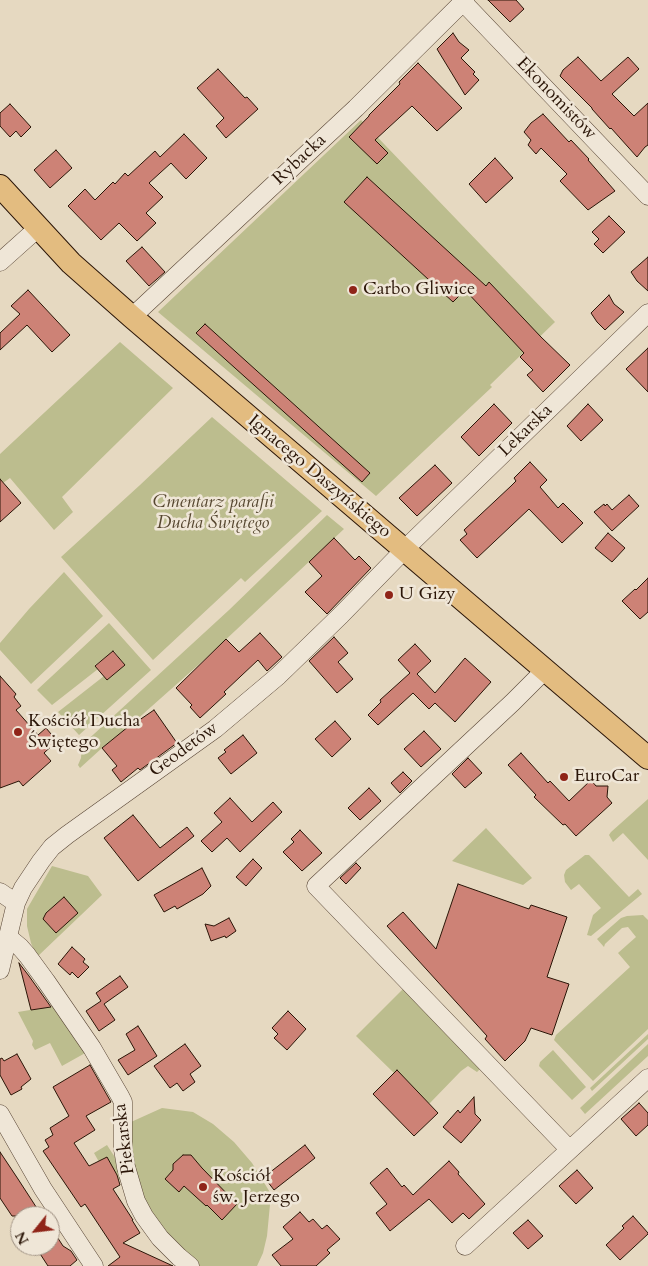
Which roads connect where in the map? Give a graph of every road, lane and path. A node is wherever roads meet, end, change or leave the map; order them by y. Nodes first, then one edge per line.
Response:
1 (464, 1) edge
2 (0, 186) edge
3 (648, 196) edge
4 (38, 228) junction
5 (0, 262) edge
6 (648, 313) edge
7 (132, 317) junction
8 (405, 550) junction
9 (544, 670) junction
10 (648, 758) edge
11 (0, 892) edge
12 (16, 903) junction
13 (8, 937) junction
14 (0, 970) edge
15 (648, 1078) edge
16 (0, 1114) edge
17 (569, 1149) junction
18 (465, 1246) dead end
19 (94, 1266) edge
20 (190, 1266) edge

1 - 3 street, Ekonomistów
1 - 7 street, Rybacka
2 - 4 main road, Ignacego Daszyńskiego
4 - 5 street
4 - 7 main road, Ignacego Daszyńskiego
6 - 8 street, Lekarska
7 - 8 main road, Ignacego Daszyńskiego
8 - 9 main road, Ignacego Daszyńskiego
8 - 12 street, Geodetów
9 - 10 main road, Ignacego Daszyńskiego
9 - 17 street
11 - 12 street
12 - 13 street, Geodetów
13 - 14 street, Geodetów
13 - 20 street, Piekarska
15 - 17 street
16 - 19 street
17 - 18 street

